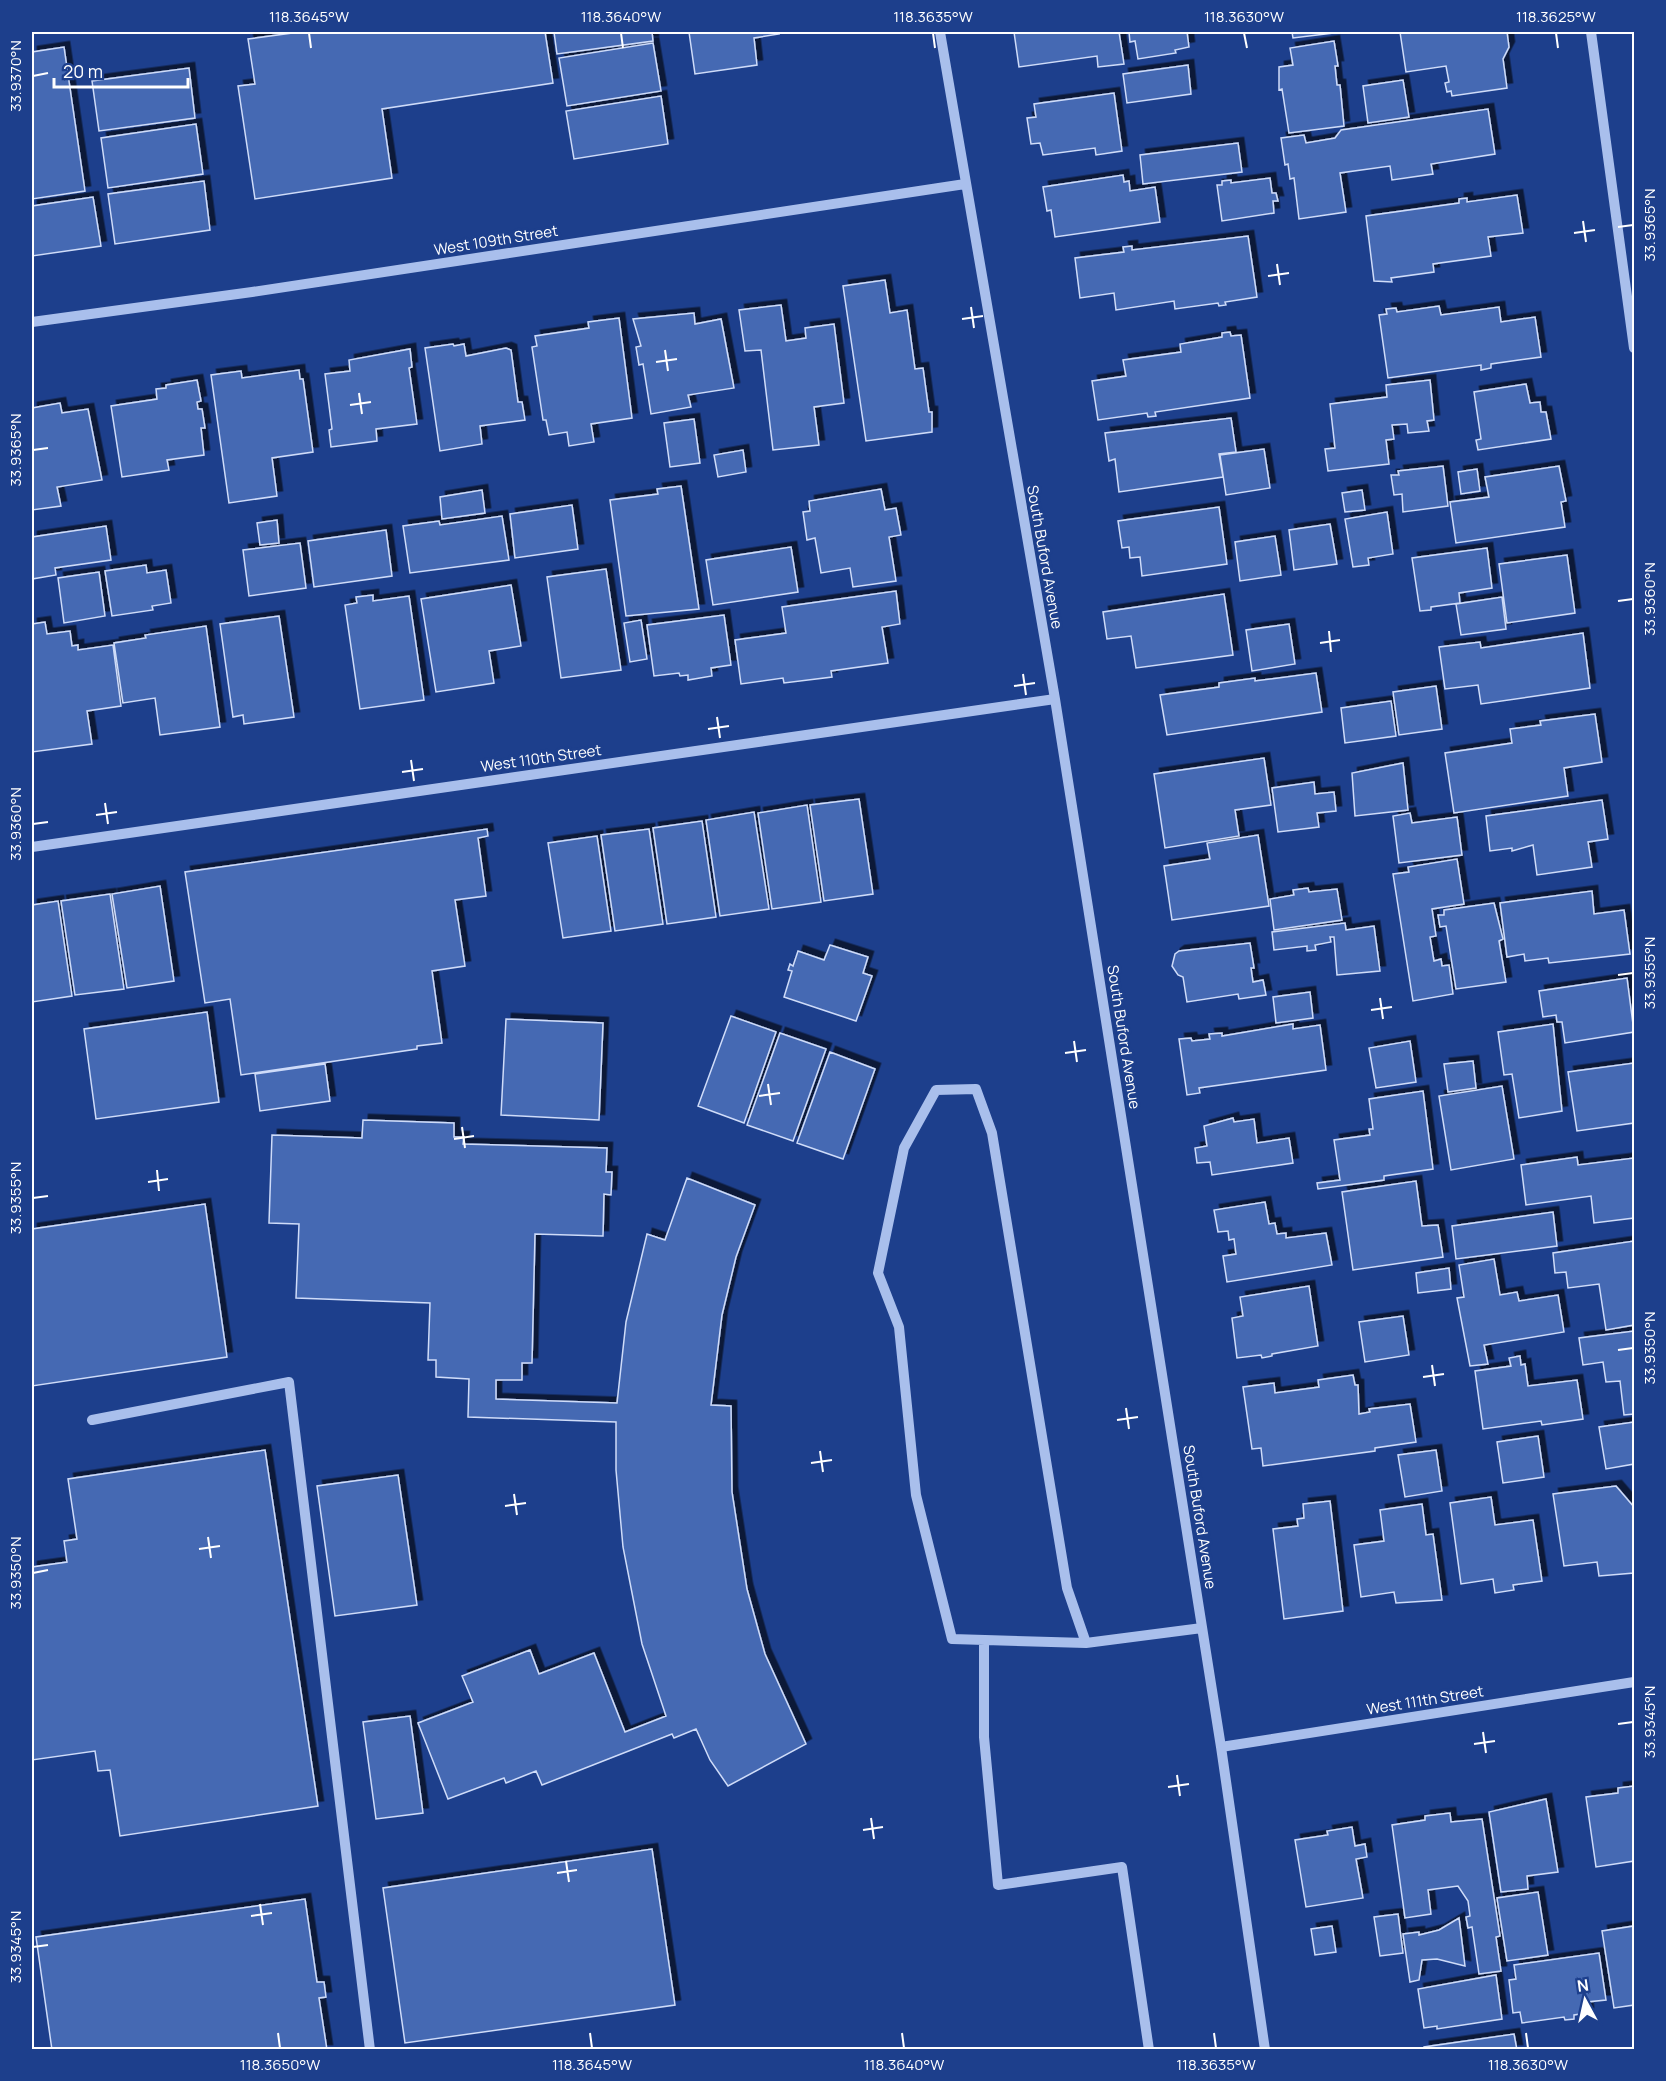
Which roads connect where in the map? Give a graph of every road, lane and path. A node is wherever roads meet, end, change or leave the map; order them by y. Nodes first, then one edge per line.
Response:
1 (940, 32) edge
2 (1591, 32) edge
3 (965, 184) junction
4 (32, 322) edge
5 (1635, 348) edge
6 (1055, 699) junction
7 (32, 847) edge
8 (92, 1420) dead end
9 (1202, 1628) junction
10 (984, 1640) junction
11 (1086, 1643) junction
12 (1635, 1682) edge
13 (1221, 1747) junction
14 (370, 2049) edge
15 (1149, 2049) edge
16 (1265, 2049) edge

1 - 3 street, South Buford Avenue
2 - 5 street
3 - 4 street, West 109th Street
3 - 6 street, South Buford Avenue
6 - 7 street, West 110th Street
6 - 9 street, South Buford Avenue
8 - 14 street
9 - 11 street
9 - 13 street, South Buford Avenue
10 - 11 street
10 - 11 street
10 - 15 street
12 - 13 street, West 111th Street
13 - 16 street, South Buford Avenue

